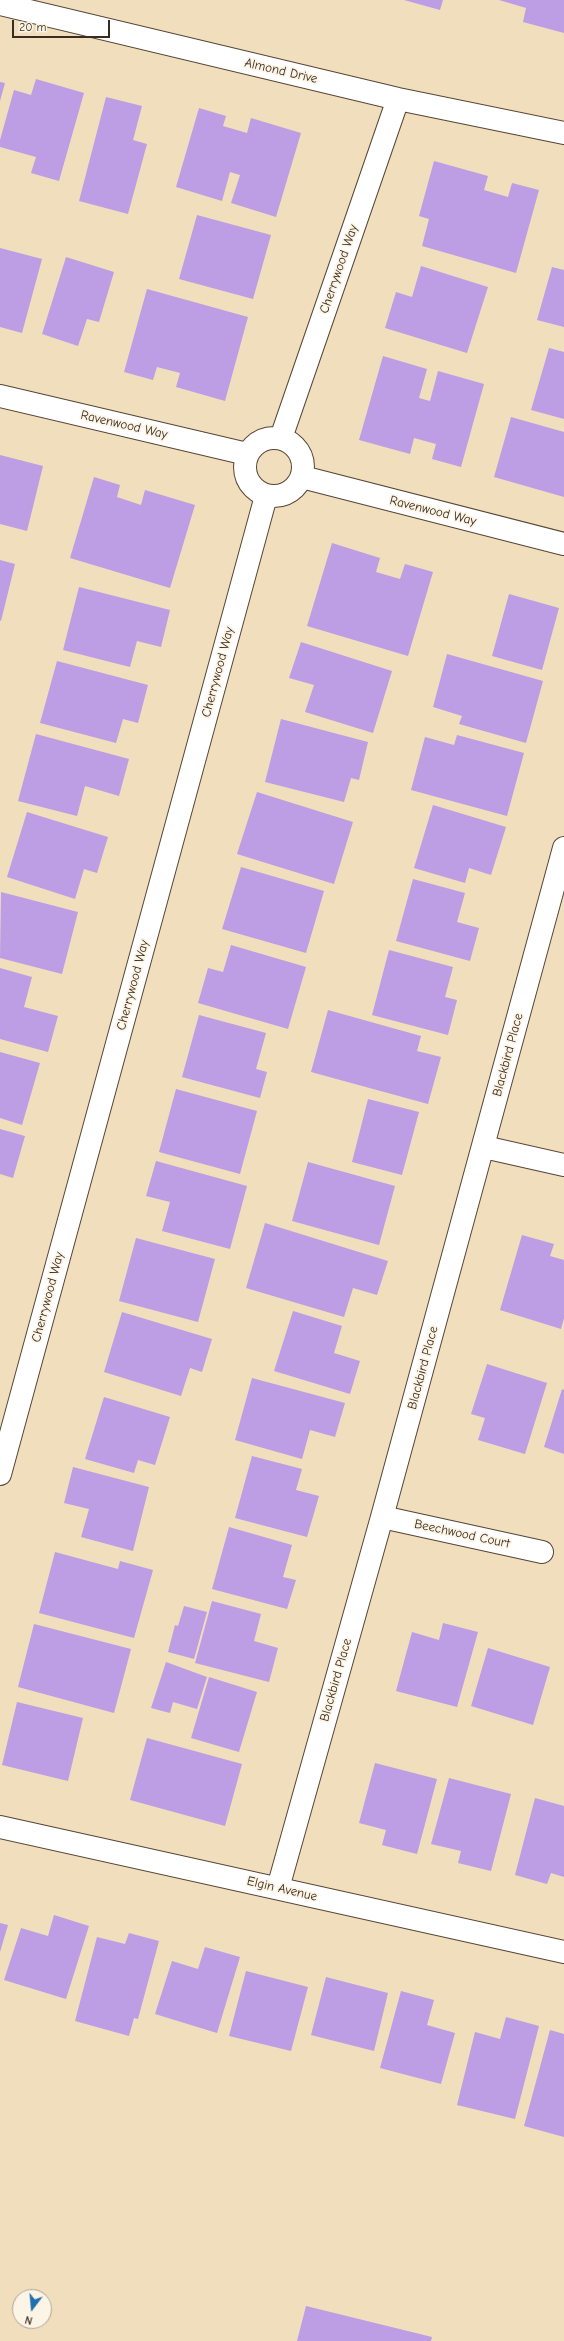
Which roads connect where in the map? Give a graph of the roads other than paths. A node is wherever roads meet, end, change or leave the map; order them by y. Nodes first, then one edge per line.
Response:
1 (0, 4) edge
2 (398, 99) junction
3 (564, 133) edge
4 (0, 396) edge
5 (280, 438) junction
6 (247, 454) junction
7 (302, 478) junction
8 (266, 496) junction
9 (564, 544) edge
10 (564, 848) edge
11 (484, 1147) junction
12 (564, 1166) edge
13 (0, 1474) edge
14 (382, 1517) junction
15 (542, 1552) dead end
16 (0, 1827) edge
17 (278, 1888) junction
18 (564, 1952) edge

1 - 2 street, Almond Drive
2 - 3 street, Almond Drive
2 - 5 street, Cherrywood Way
4 - 6 street, Ravenwood Way
5 - 6 street
5 - 7 street
6 - 8 street
7 - 8 street
7 - 9 street, Ravenwood Way
8 - 13 street, Cherrywood Way
10 - 11 street, Blackbird Place
11 - 12 street
11 - 14 street, Blackbird Place
14 - 15 street, Beechwood Court
14 - 17 street, Blackbird Place
16 - 17 street, Elgin Avenue
17 - 18 street, Elgin Avenue

